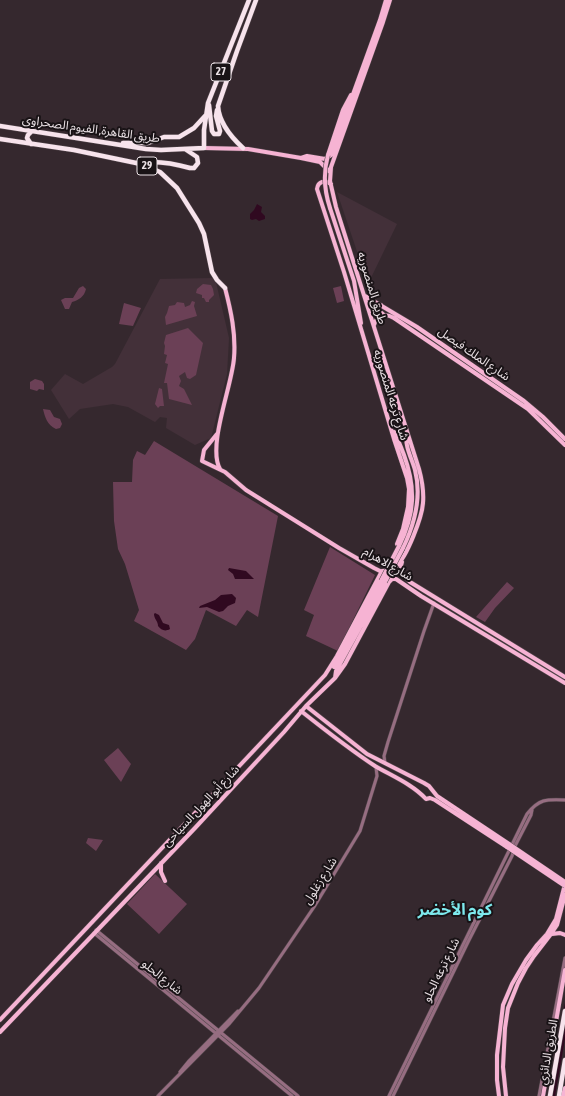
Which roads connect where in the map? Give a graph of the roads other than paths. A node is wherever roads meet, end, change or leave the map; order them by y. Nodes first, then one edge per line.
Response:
1 (250, 0) edge
2 (256, 0) edge
3 (386, 0) edge
4 (390, 0) edge
5 (356, 88) junction
6 (208, 103) junction
7 (218, 109) junction
8 (206, 115) junction
9 (1, 126) edge
10 (32, 131) junction
11 (0, 139) edge
12 (107, 143) junction
13 (31, 144) junction
14 (204, 148) junction
15 (243, 148) junction
16 (184, 149) junction
17 (302, 158) junction
18 (137, 163) junction
19 (330, 172) junction
20 (331, 184) junction
21 (225, 288) joint
22 (364, 296) junction
23 (381, 305) junction
24 (384, 315) junction
25 (374, 325) junction
26 (362, 333) junction
27 (391, 429) junction
28 (408, 433) junction
29 (218, 434) junction
30 (565, 439) edge
31 (565, 445) edge
32 (220, 469) junction
33 (406, 552) junction
34 (381, 573) junction
35 (396, 579) junction
36 (389, 582) junction
37 (434, 603) junction
38 (492, 632) junction
39 (490, 637) junction
40 (502, 638) junction
41 (499, 643) junction
42 (325, 675) junction
43 (565, 677) edge
44 (335, 678) junction
45 (565, 683) edge
46 (306, 706) junction
47 (301, 711) junction
48 (314, 712) junction
49 (309, 717) junction
50 (384, 756) junction
51 (247, 758) junction
52 (378, 760) junction
53 (386, 763) junction
54 (254, 764) junction
55 (375, 765) junction
56 (236, 770) junction
57 (387, 772) junction
58 (378, 776) junction
59 (242, 777) junction
60 (565, 800) edge
61 (508, 845) junction
62 (161, 863) junction
63 (166, 881) dead end
64 (565, 884) edge
65 (565, 895) edge
66 (95, 932) junction
67 (551, 934) junction
68 (565, 935) edge
69 (565, 958) edge
70 (565, 970) edge
71 (44, 974) junction
72 (50, 980) junction
73 (561, 985) junction
74 (565, 1011) edge
75 (0, 1020) edge
76 (0, 1032) edge
77 (219, 1033) junction
78 (565, 1060) edge
79 (565, 1088) edge
80 (394, 1090) junction
81 (158, 1096) edge
82 (292, 1096) edge
83 (298, 1096) edge
84 (389, 1096) edge
85 (393, 1096) edge
86 (500, 1096) edge
87 (506, 1096) edge
88 (539, 1096) edge
89 (543, 1096) edge
90 (550, 1096) edge
91 (559, 1096) edge
92 (564, 1096) edge

1 - 6 highway, 27
2 - 7 highway, 27
3 - 5 main road
4 - 19 main road, طريق المنصوريه
5 - 17 main road
5 - 26 main road, bridge
6 - 7 highway
6 - 8 highway, 27
7 - 15 highway
8 - 12 highway
8 - 14 highway, 27
9 - 10 highway, طريق القاهرة, الفيوم الصحراوى / 29
10 - 12 highway, طريق القاهرة, الفيوم الصحراوى / 29
10 - 13 highway
11 - 13 highway, طريق القاهرة, الفيوم الصحراوى / 29
12 - 16 highway, طريق القاهرة, الفيوم الصحراوى / 29
13 - 18 highway, طريق القاهرة, الفيوم الصحراوى / 29
14 - 15 main road
14 - 16 highway, طريق القاهرة, الفيوم الصحراوى / 29
15 - 17 main road
16 - 18 highway
17 - 19 main road
18 - 21 highway, طريق القاهرة, الفيوم الصحراوى / 29
19 - 20 main road, طريق المنصوريه
20 - 22 main road, طريق المنصوريه
20 - 26 main road, شارع ترعه المنصوريه
21 - 29 main road
22 - 23 main road, شارع الملك فيصل
22 - 25 main road, طريق المنصوريه
23 - 24 main road
23 - 30 main road, شارع الملك فيصل
24 - 25 main road
24 - 31 main road, شارع الملك فيصل
25 - 28 main road, طريق المنصوريه
26 - 27 main road, شارع ترعه المنصوريه
27 - 33 main road, شارع ترعه المنصوريه
27 - 42 main road, bridge
28 - 33 main road, طريق المنصوريه
28 - 44 main road, bridge
29 - 32 main road
29 - 32 main road, شارع الاهرام
32 - 34 main road, شارع الاهرام
33 - 34 main road, طريق المنصوريه
33 - 38 main road, شارع الاهرام
34 - 35 main road, شارع الاهرام
34 - 36 main road
34 - 42 main road, شارع أبو الهول السياحى
35 - 36 main road
35 - 37 main road, شارع الاهرام
36 - 44 main road, شارع أبو الهول السياحى
37 - 39 main road, شارع الاهرام
37 - 50 street
38 - 39 main road
38 - 40 main road, شارع الاهرام
39 - 41 main road, شارع الاهرام
40 - 41 main road
40 - 43 main road, شارع الاهرام
41 - 45 main road, شارع الاهرام
42 - 51 main road, شارع أبو الهول السياحى
44 - 46 main road, شارع أبو الهول السياحى
46 - 47 main road, شارع أبو الهول السياحى
46 - 48 main road
47 - 49 main road
47 - 54 main road, شارع أبو الهول السياحى
48 - 49 main road
48 - 52 main road
49 - 55 main road
50 - 52 street
50 - 53 street
51 - 54 main road
51 - 56 main road, شارع أبو الهول السياحى
52 - 53 main road
53 - 61 main road
54 - 59 main road, شارع أبو الهول السياحى
55 - 57 main road
55 - 58 street
56 - 59 main road
56 - 71 main road, شارع أبو الهول السياحى
57 - 58 street
57 - 61 main road
58 - 77 street, شارع زغلول
59 - 62 main road, شارع أبو الهول السياحى
60 - 80 street, شارع ترعه الحلو
61 - 64 main road, bridge
62 - 63 main road
62 - 66 main road, شارع أبو الهول السياحى
64 - 86 main road
65 - 67 main road
66 - 72 main road, شارع أبو الهول السياحى
66 - 77 street, شارع الحلو
67 - 68 main road
67 - 87 main road
69 - 73 street
70 - 73 main road
71 - 72 main road
71 - 75 main road, شارع أبو الهول السياحى
72 - 76 main road, شارع أبو الهول السياحى
73 - 88 street
73 - 89 main road
74 - 90 highway, الطريق الدائري
77 - 81 street, شارع زغلول
77 - 82 street
77 - 83 street
78 - 91 highway, الطريق الدائري
79 - 92 main road
80 - 84 street, شارع ترعه الحلو
80 - 85 street, شارع ترعه الحلو

